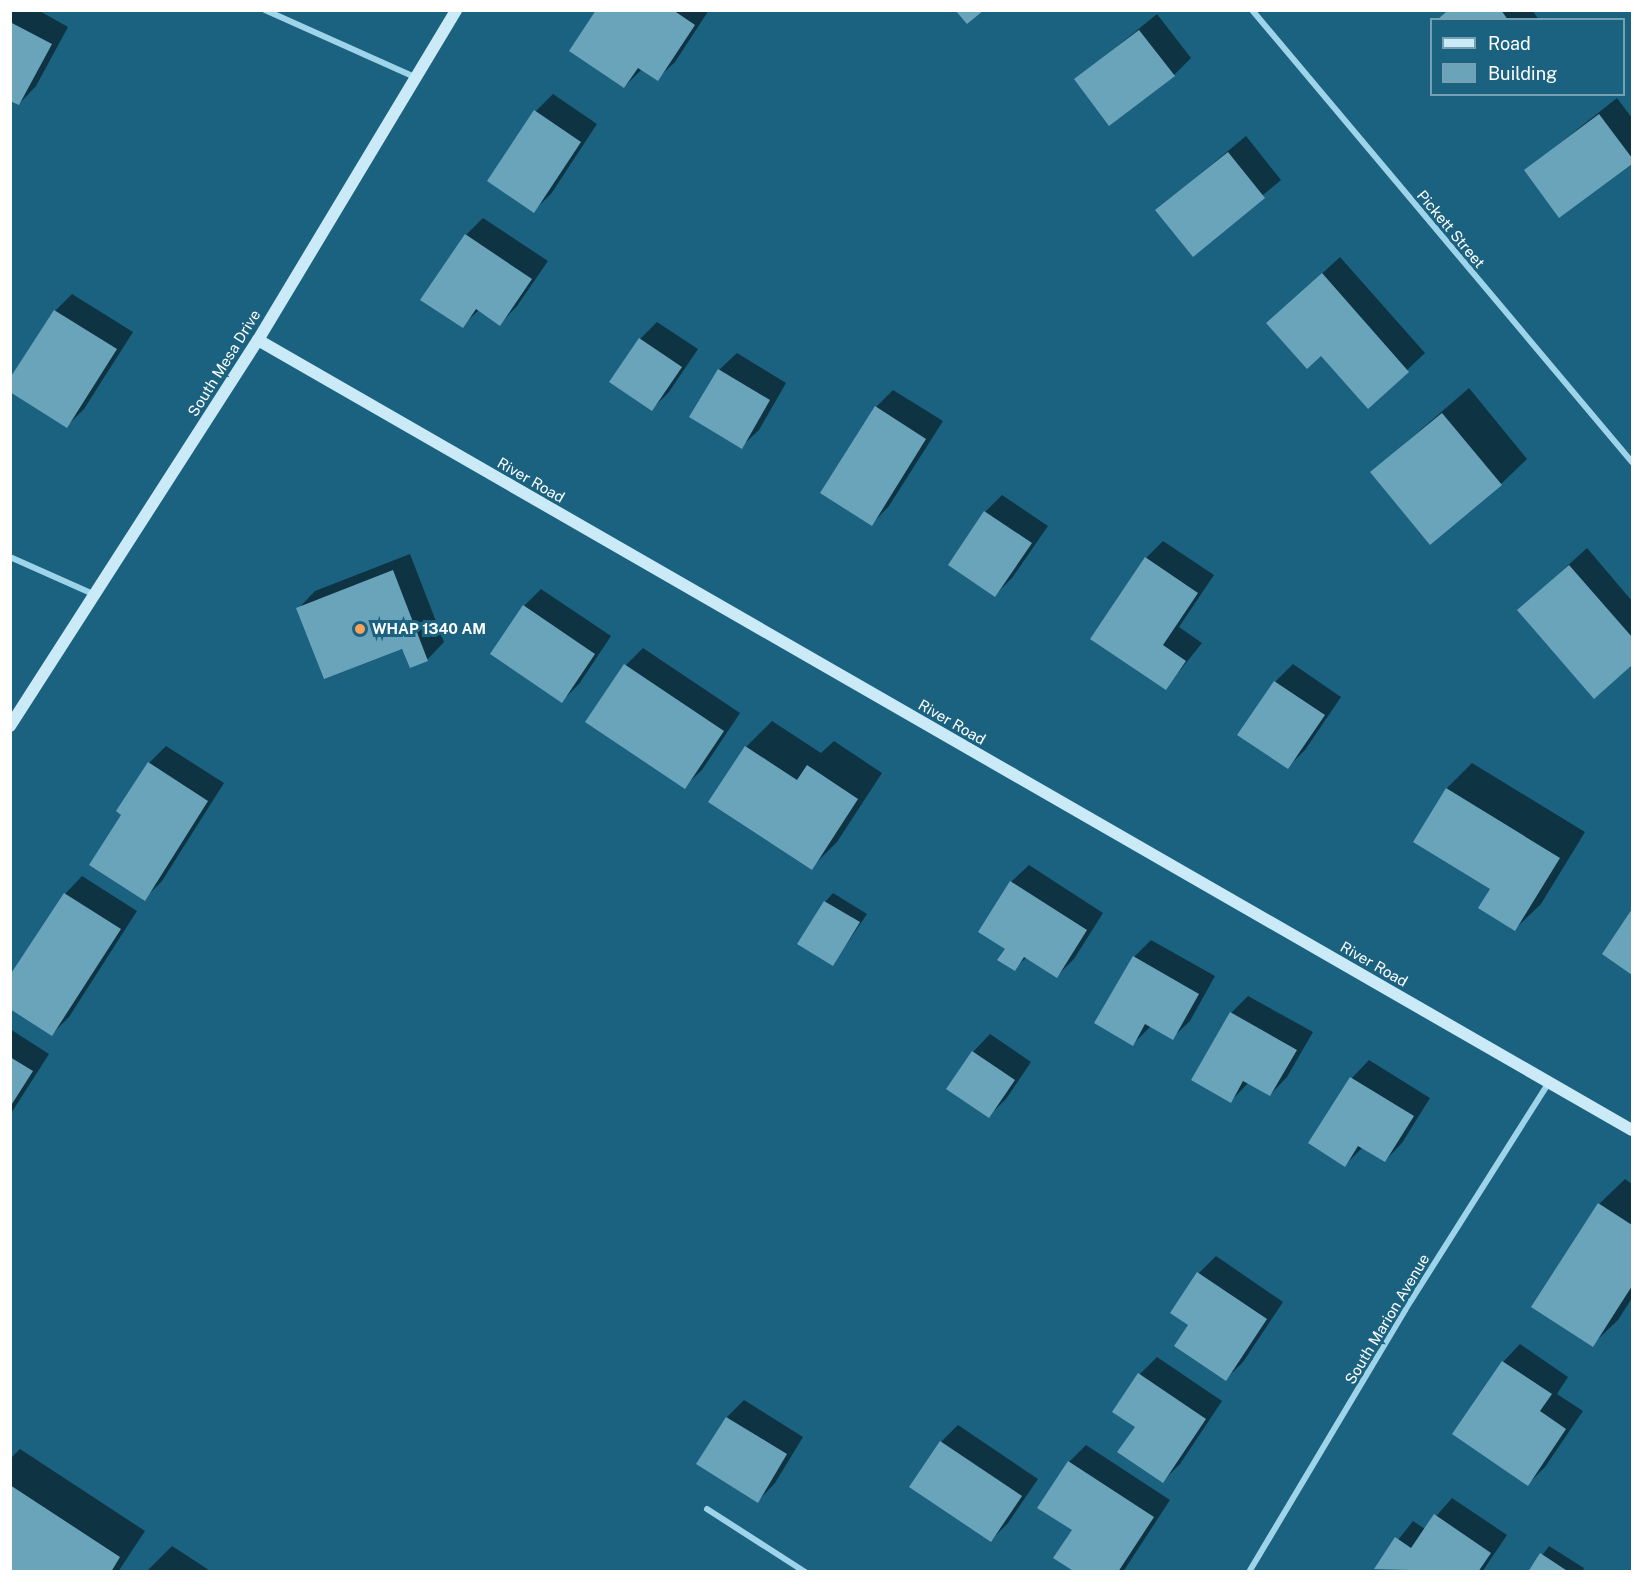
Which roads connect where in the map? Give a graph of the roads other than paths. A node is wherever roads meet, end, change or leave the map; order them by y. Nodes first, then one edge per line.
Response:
1 (265, 10) edge
2 (456, 10) edge
3 (1252, 10) edge
4 (415, 77) junction
5 (258, 340) junction
6 (1632, 462) edge
7 (10, 557) edge
8 (93, 594) junction
9 (10, 726) edge
10 (1549, 1082) junction
11 (1632, 1130) edge
12 (707, 1509) dead end
13 (805, 1572) edge
14 (1249, 1572) edge

1 - 4 street
2 - 4 street, South Mesa Drive
3 - 6 street, Pickett Street
4 - 5 street, South Mesa Drive
5 - 8 street, South Mesa Drive
5 - 10 street, River Road
7 - 8 street
8 - 9 street, South Mesa Drive
10 - 11 street, River Road
10 - 14 street, South Marion Avenue
12 - 13 street

